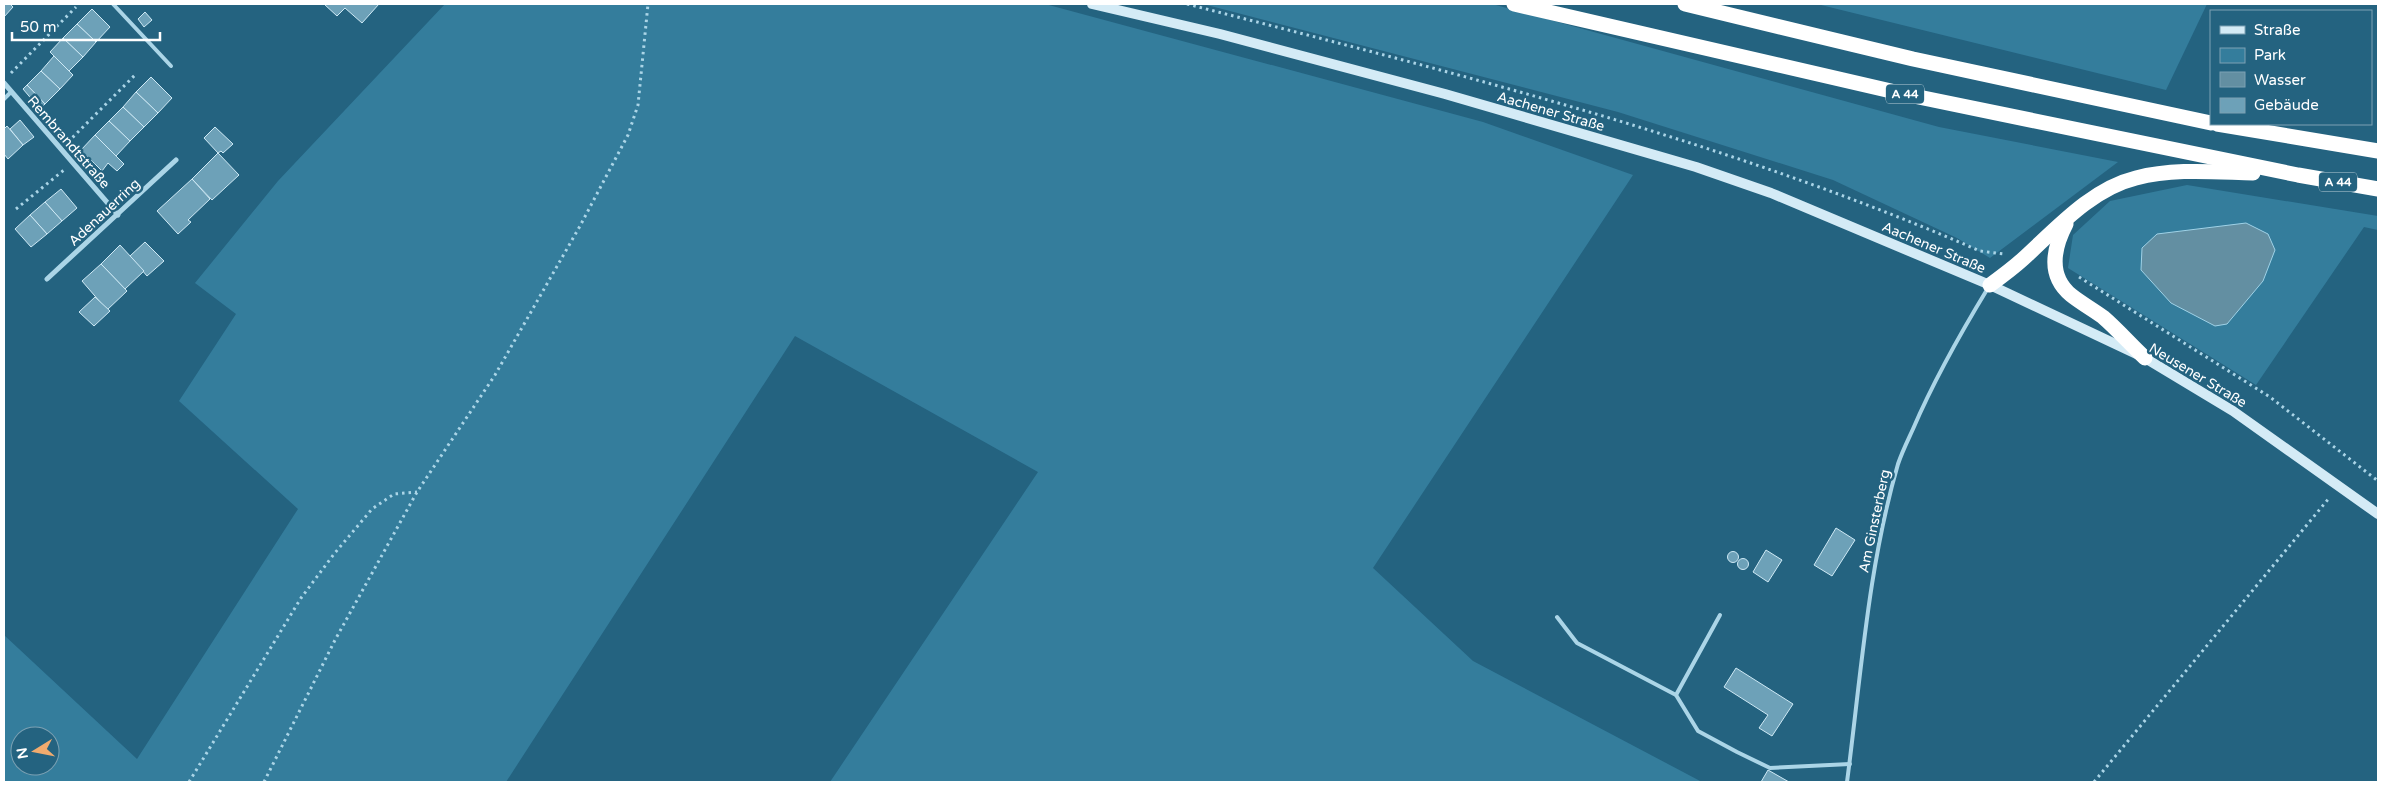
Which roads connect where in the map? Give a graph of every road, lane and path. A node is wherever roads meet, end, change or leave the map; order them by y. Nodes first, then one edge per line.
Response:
1 (114, 4) edge
2 (648, 4) edge
3 (1092, 4) edge
4 (1514, 4) edge
5 (1685, 4) edge
6 (76, 7) dead end
7 (171, 66) dead end
8 (10, 74) dead end
9 (135, 75) dead end
10 (4, 83) edge
11 (11, 92) junction
12 (4, 98) edge
13 (2210, 123) edge
14 (2223, 125) edge
15 (61, 150) junction
16 (2378, 152) edge
17 (176, 160) dead end
18 (73, 164) junction
19 (2298, 175) junction
20 (2378, 189) edge
21 (16, 209) dead end
22 (118, 215) junction
23 (2070, 216) junction
24 (47, 279) dead end
25 (1990, 285) junction
26 (2145, 358) junction
27 (2340, 485) junction
28 (417, 492) junction
29 (2378, 514) edge
30 (1720, 615) dead end
31 (1557, 617) dead end
32 (1676, 695) junction
33 (1850, 764) junction
34 (189, 782) edge
35 (264, 782) edge
36 (1847, 782) edge
37 (2094, 782) edge

1 - 7 lane
2 - 28 path
3 - 25 main road, Aachener Straße
4 - 19 highway, A 44
5 - 13 highway
6 - 8 path
9 - 15 path
10 - 11 street, Rembrandtstraße
11 - 12 lane
11 - 15 street, Rembrandtstraße
14 - 16 highway
15 - 18 street, Rembrandtstraße
17 - 22 street, Adenauerring
18 - 21 path
18 - 22 street, Rembrandtstraße
19 - 20 highway, A 44
19 - 23 highway
22 - 24 street, Adenauerring
23 - 25 highway
23 - 26 highway
25 - 26 main road, Neusener Straße
25 - 33 lane, Am Ginsterberg
26 - 27 main road, Neusener Straße
27 - 29 main road, Neusener Straße
27 - 37 path
28 - 34 path
28 - 35 path
30 - 32 lane
31 - 32 lane
32 - 33 lane
33 - 36 lane, Am Ginsterberg

